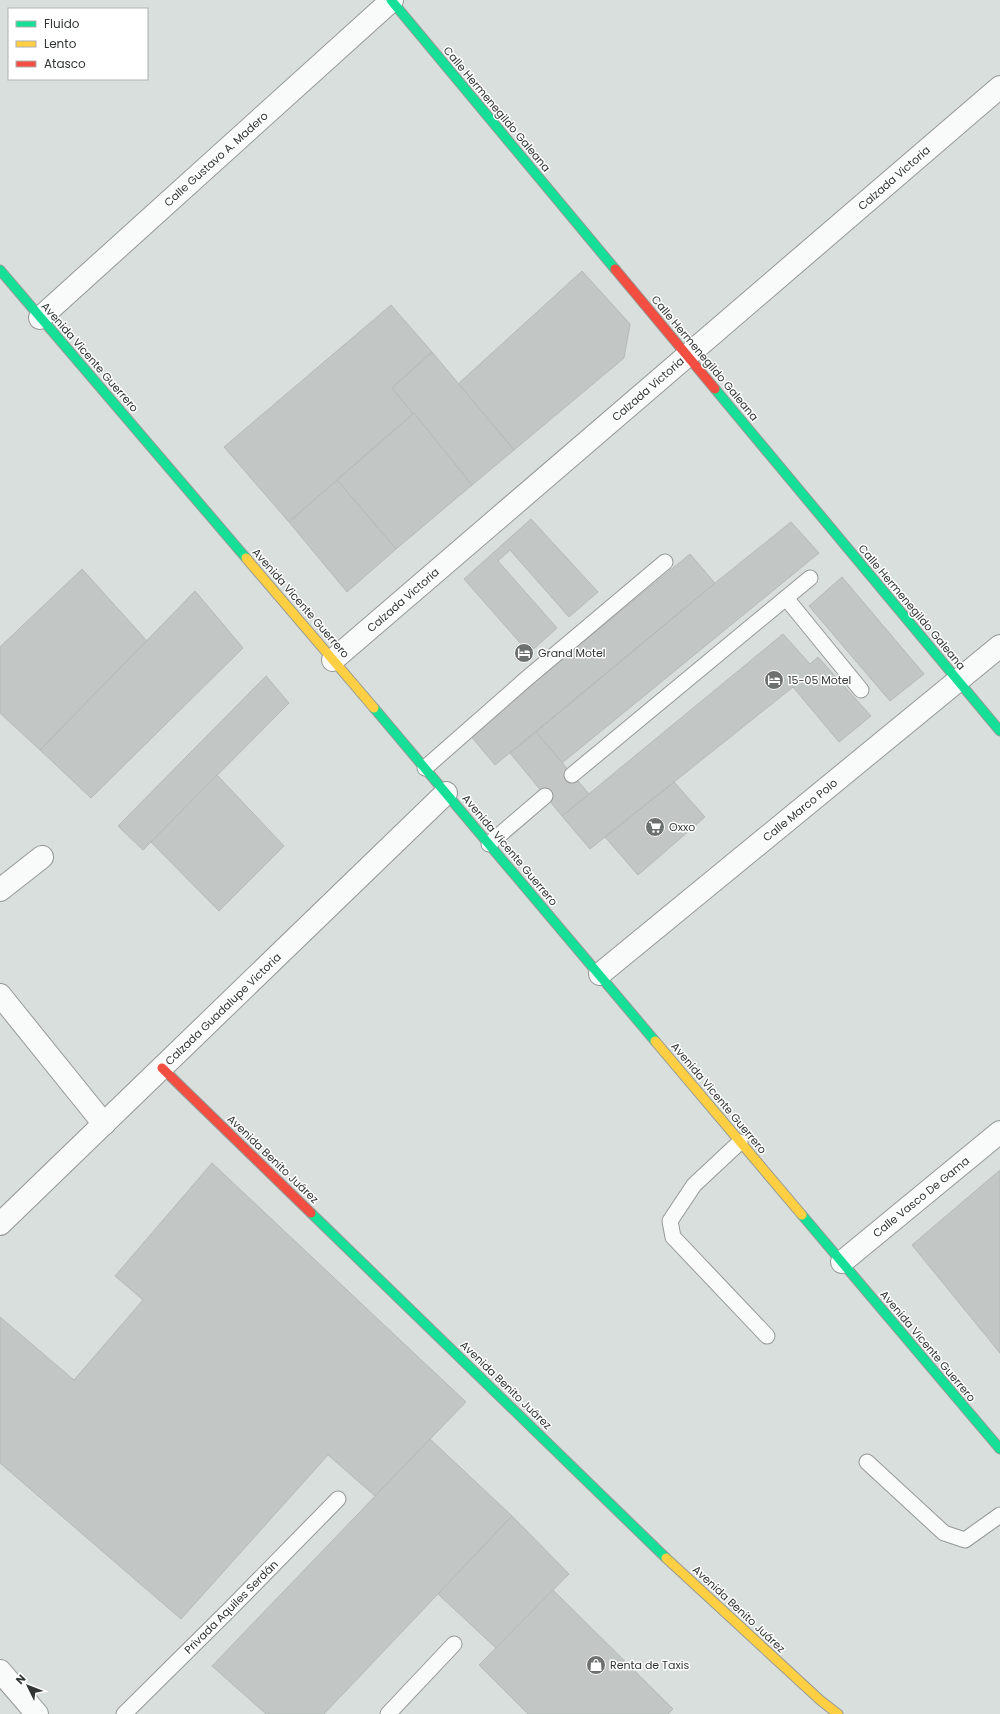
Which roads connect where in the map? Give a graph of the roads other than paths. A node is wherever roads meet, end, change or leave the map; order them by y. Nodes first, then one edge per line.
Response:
1 (391, 0) edge
2 (1000, 88) edge
3 (0, 270) edge
4 (40, 318) junction
5 (687, 356) junction
6 (665, 562) dead end
7 (810, 578) dead end
8 (786, 598) junction
9 (1000, 646) edge
10 (333, 660) junction
11 (957, 680) junction
12 (861, 690) dead end
13 (1000, 731) edge
14 (425, 768) junction
15 (572, 775) dead end
16 (446, 794) junction
17 (545, 796) dead end
18 (489, 844) junction
19 (42, 857) dead end
20 (0, 890) edge
21 (600, 974) junction
22 (0, 995) edge
23 (162, 1068) junction
24 (104, 1124) junction
25 (1000, 1132) edge
26 (740, 1142) junction
27 (0, 1224) edge
28 (842, 1262) junction
29 (767, 1336) dead end
30 (1000, 1448) edge
31 (867, 1462) dead end
32 (338, 1498) dead end
33 (1000, 1515) edge
34 (454, 1644) dead end
35 (0, 1671) edge
36 (37, 1714) edge
37 (124, 1714) edge
38 (388, 1714) edge
39 (838, 1714) edge

1 - 4 street, Calle Gustavo A. Madero
1 - 5 street, Calle Hermenegildo Galeana
2 - 5 street, Calzada Victoria
3 - 4 street, Avenida Vicente Guerrero
4 - 10 street, Avenida Vicente Guerrero
5 - 10 street, Calzada Victoria
5 - 11 street, Calle Hermenegildo Galeana
6 - 14 lane
7 - 8 lane
8 - 12 lane
8 - 15 lane
9 - 11 street, Calle Marco Polo
10 - 14 street, Avenida Vicente Guerrero
11 - 13 street, Calle Hermenegildo Galeana
11 - 21 street, Calle Marco Polo
14 - 16 street, Avenida Vicente Guerrero
16 - 18 street, Avenida Vicente Guerrero
16 - 23 street, Calzada Guadalupe Victoria
17 - 18 lane
18 - 21 street, Avenida Vicente Guerrero
19 - 20 street
21 - 26 street, Avenida Vicente Guerrero
22 - 24 street
23 - 24 street, Calzada Guadalupe Victoria
23 - 39 street, Avenida Benito Juárez
24 - 27 street, Calzada Guadalupe Victoria
25 - 28 street, Calle Vasco De Gama
26 - 28 street, Avenida Vicente Guerrero
26 - 29 lane
28 - 30 street, Avenida Vicente Guerrero
31 - 33 lane
32 - 37 lane, Privada Aquiles Serdán
34 - 38 lane
35 - 36 street

